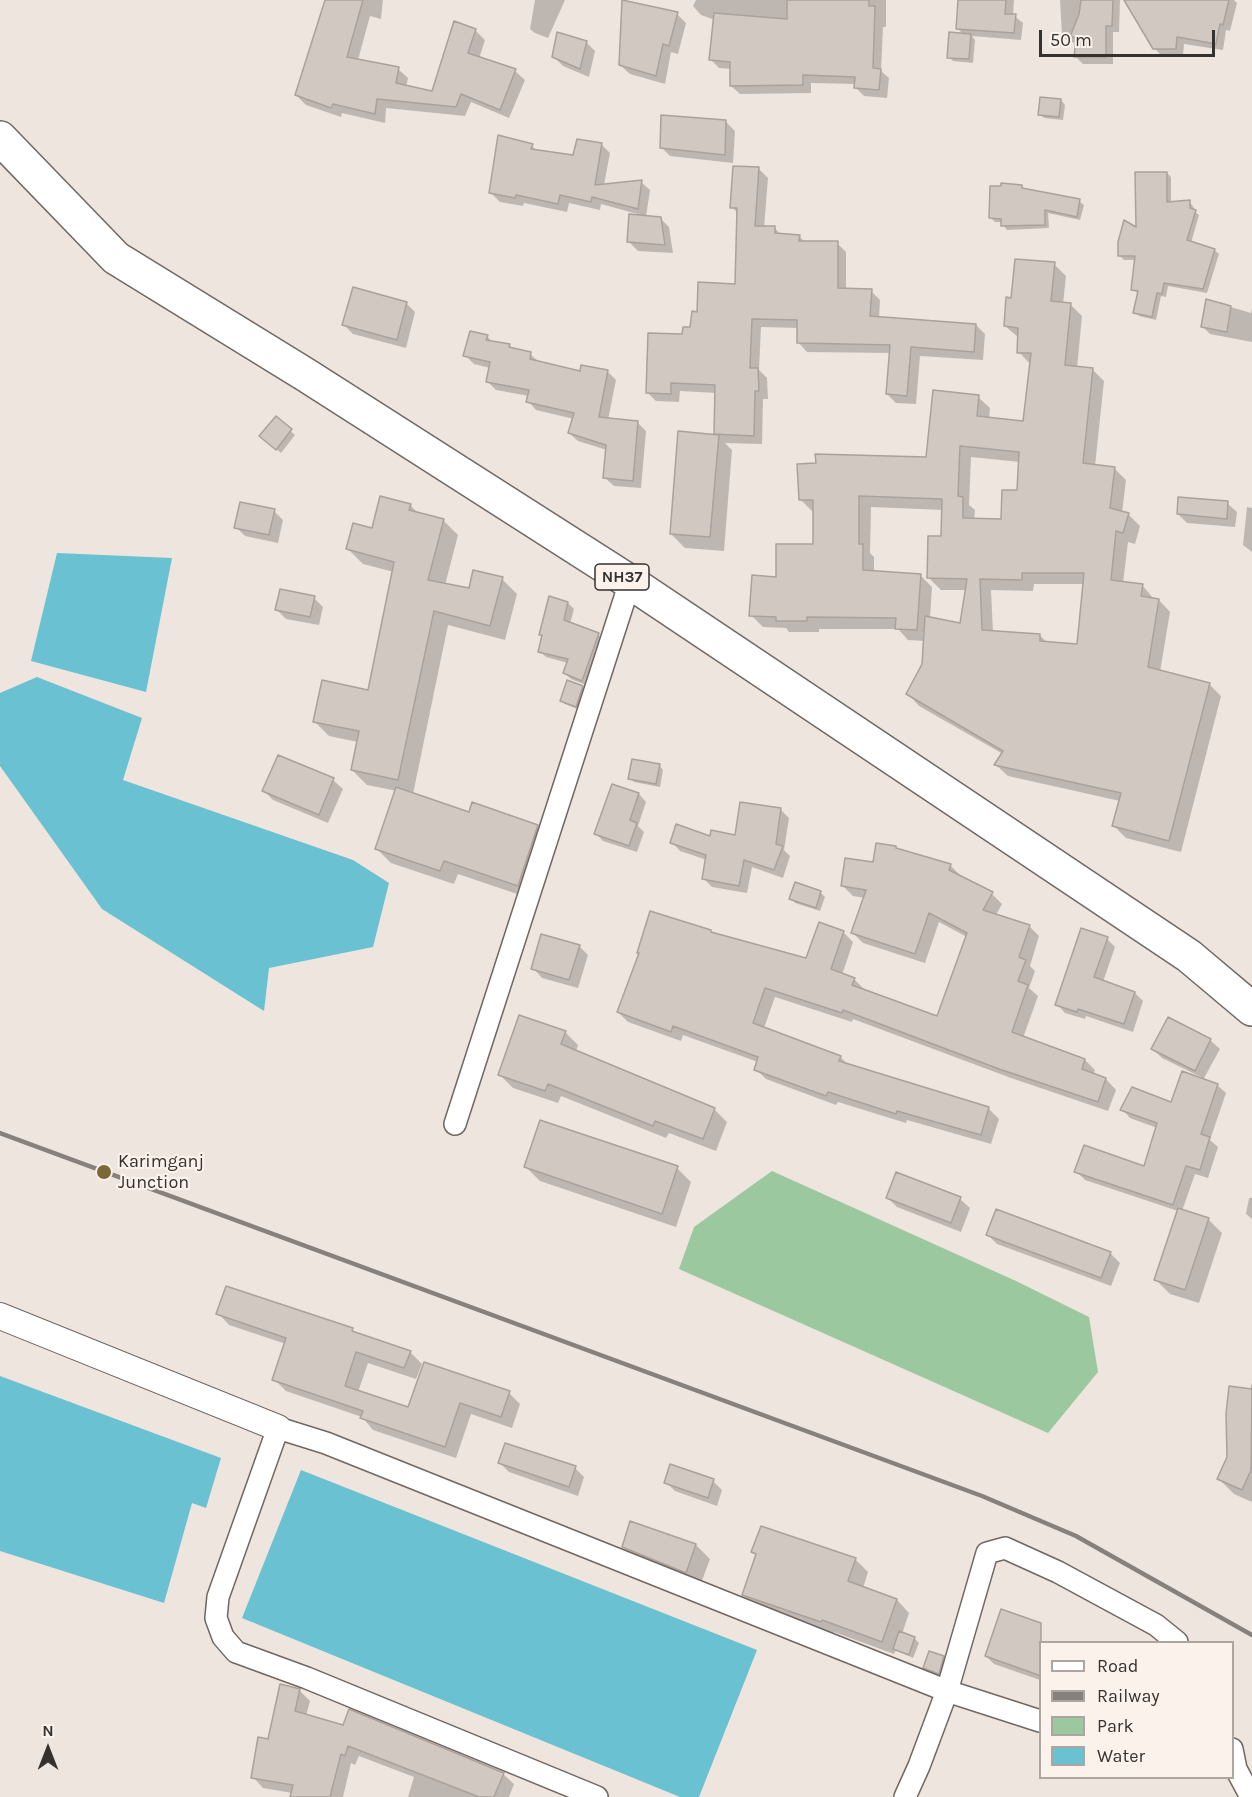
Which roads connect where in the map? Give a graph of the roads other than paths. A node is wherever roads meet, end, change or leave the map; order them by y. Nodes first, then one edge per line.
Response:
1 (0, 138) edge
2 (630, 582) junction
3 (1252, 1010) edge
4 (455, 1124) dead end
5 (0, 1316) edge
6 (278, 1428) junction
7 (1177, 1641) edge
8 (947, 1691) junction
9 (1039, 1720) edge
10 (1234, 1762) edge
11 (597, 1797) edge
12 (905, 1797) edge
13 (1251, 1797) edge

1 - 2 highway, NH37
2 - 3 highway, NH37
2 - 4 street
5 - 6 street
6 - 8 street
6 - 11 street
7 - 8 street
8 - 9 street
8 - 12 street
10 - 13 street

